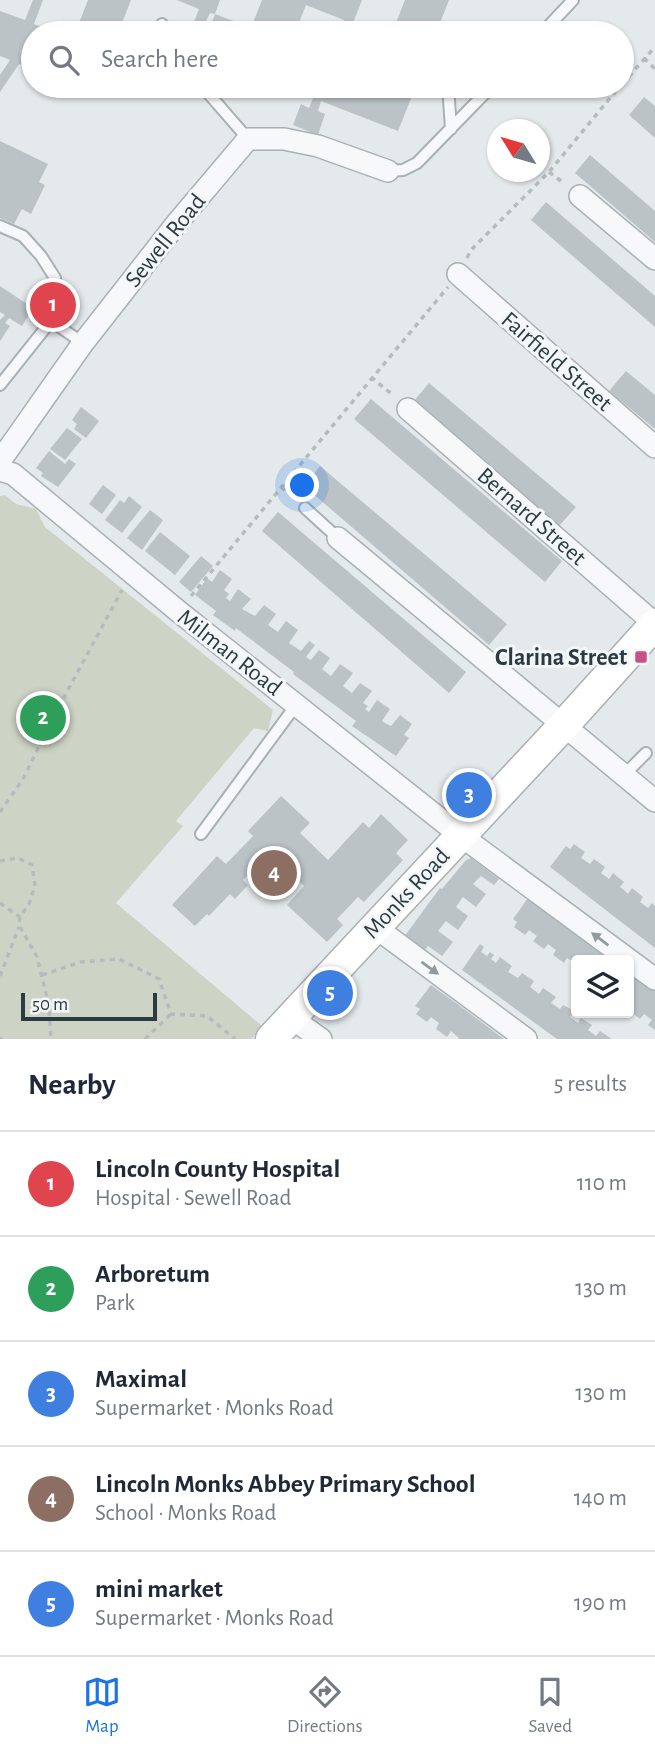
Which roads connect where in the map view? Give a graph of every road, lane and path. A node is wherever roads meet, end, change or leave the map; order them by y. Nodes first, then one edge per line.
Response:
1 (573, 0) edge
2 (553, 21) edge
3 (655, 47) edge
4 (643, 58) junction
5 (634, 69) edge
6 (655, 69) edge
7 (212, 98) edge
8 (449, 98) edge
9 (481, 98) edge
10 (610, 98) edge
11 (451, 129) junction
12 (248, 139) junction
13 (388, 171) joint
14 (580, 196) dead end
15 (0, 226) edge
16 (655, 259) edge
17 (458, 274) junction
18 (51, 321) junction
19 (83, 343) junction
20 (371, 377) junction
21 (0, 384) edge
22 (408, 409) joint
23 (655, 447) edge
24 (0, 461) edge
25 (0, 470) edge
26 (281, 487) junction
27 (305, 508) joint
28 (338, 538) joint
29 (131, 572) junction
30 (178, 611) junction
31 (655, 624) edge
32 (296, 705) junction
33 (563, 726) junction
34 (646, 753) dead end
35 (624, 775) junction
36 (655, 801) edge
37 (0, 812) edge
38 (201, 834) dead end
39 (460, 835) junction
40 (0, 861) edge
41 (0, 903) edge
42 (20, 917) junction
43 (19, 925) junction
44 (374, 927) junction
45 (42, 975) junction
46 (0, 976) edge
47 (655, 979) edge
48 (171, 1014) junction
49 (280, 1028) edge
50 (51, 1039) edge
51 (145, 1039) edge
52 (235, 1039) edge
53 (321, 1039) edge
54 (526, 1039) edge

1 - 2 lane
3 - 4 path
4 - 5 path
4 - 6 path
7 - 12 lane
8 - 11 lane
9 - 11 lane
10 - 17 path
11 - 13 lane
12 - 13 street
12 - 19 street, Sewell Road
14 - 16 street
15 - 18 lane
17 - 20 path
17 - 23 street, Fairfield Street
18 - 19 lane
18 - 21 lane
19 - 24 street, Sewell Road
20 - 22 path
20 - 26 path
22 - 31 street, Bernard Street
25 - 29 street, Milman Road
26 - 27 path
26 - 30 path
27 - 28 lane
28 - 33 street
29 - 30 street, Milman Road
29 - 37 path
30 - 32 street, Milman Road
31 - 33 main road, Monks Road
32 - 38 lane
32 - 39 street, Milman Road
33 - 35 street
33 - 39 main road, Monks Road
34 - 35 lane
35 - 36 street
39 - 44 main road, Monks Road
47 -> 39 street, Milman Road
40 - 42 path
41 - 42 path
42 - 43 path
43 - 45 path
43 - 46 path
44 - 49 main road, Monks Road
44 -> 54 street
45 - 48 path
45 - 50 path
48 - 51 path
48 - 52 path
49 - 53 street

